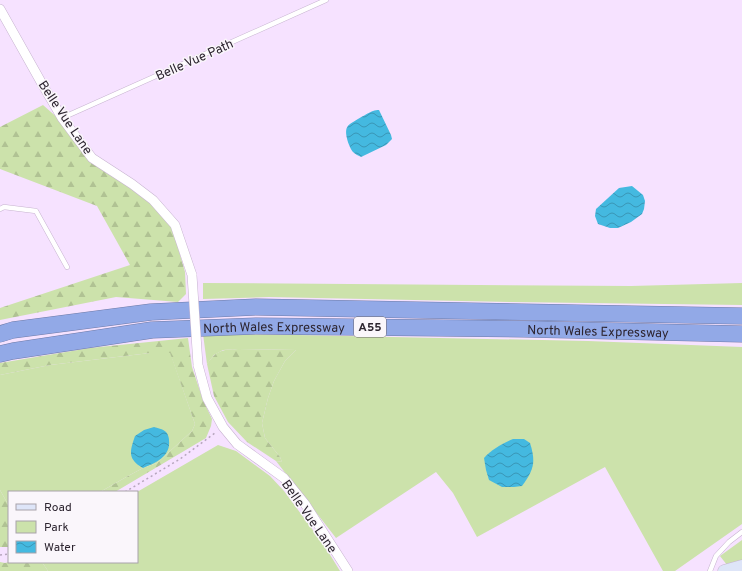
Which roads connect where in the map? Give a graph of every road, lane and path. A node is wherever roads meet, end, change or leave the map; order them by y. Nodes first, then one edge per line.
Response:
1 (326, 0) edge
2 (0, 9) edge
3 (62, 118) junction
4 (0, 209) edge
5 (67, 267) dead end
6 (742, 316) edge
7 (0, 334) edge
8 (742, 334) edge
9 (0, 354) edge
10 (223, 427) junction
11 (127, 491) edge
12 (742, 532) edge
13 (742, 566) edge
14 (348, 571) edge
15 (710, 571) edge
16 (724, 571) edge

1 - 3 lane, Belle Vue Path
2 - 3 street, Belle Vue Lane
3 - 10 street, Belle Vue Lane, bridge
4 - 5 lane
6 - 7 highway, North Wales Expressway / A55
8 - 9 highway, North Wales Expressway / A55
10 - 11 path
10 - 14 street, Belle Vue Lane
12 - 15 lane
13 - 16 street

